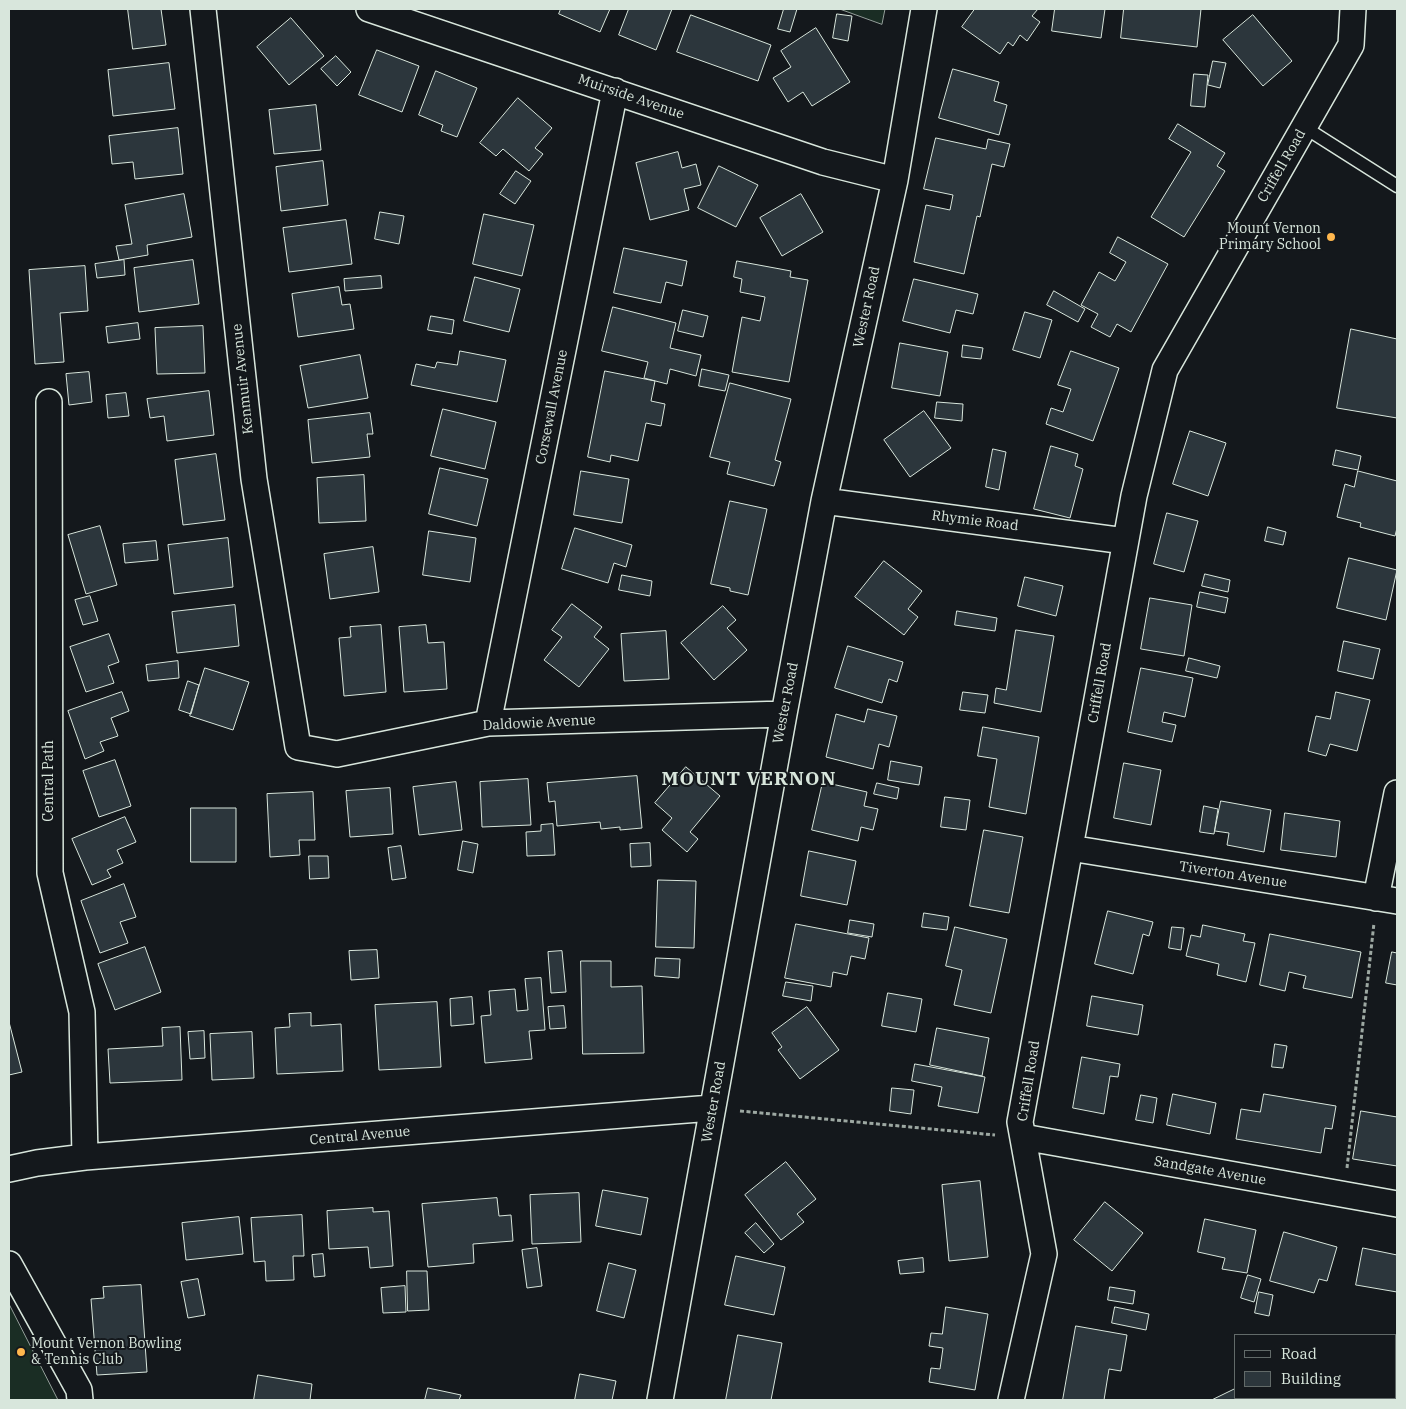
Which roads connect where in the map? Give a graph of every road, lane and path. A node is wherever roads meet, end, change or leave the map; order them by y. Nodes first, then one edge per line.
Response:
1 (203, 9) edge
2 (369, 9) edge
3 (924, 9) edge
4 (1353, 9) edge
5 (615, 91) junction
6 (1304, 127) junction
7 (895, 180) junction
8 (1397, 186) edge
9 (48, 402) dead end
10 (824, 502) junction
11 (1125, 541) junction
12 (784, 714) junction
13 (488, 723) junction
14 (298, 747) joint
15 (1397, 793) edge
16 (1070, 848) junction
17 (1387, 899) edge
18 (712, 1108) junction
19 (1023, 1137) junction
20 (85, 1157) junction
21 (9, 1169) edge
22 (1344, 1195) junction
23 (1397, 1204) edge
24 (9, 1264) edge
25 (80, 1400) edge
26 (660, 1400) edge
27 (1011, 1400) edge

1 - 14 street, Kenmuir Avenue
2 - 5 street, Muirside Avenue
3 - 7 street, Wester Road
4 - 6 street, Criffell Road
5 - 7 street, Muirside Avenue
5 - 13 street, Corsewall Avenue
6 - 8 lane
6 - 11 street, Criffell Road
7 - 10 street, Wester Road
9 - 20 street, Central Path
10 - 11 street, Rhymie Road
10 - 12 street, Wester Road
11 - 16 street, Criffell Road
12 - 13 street, Daldowie Avenue
12 - 18 street, Wester Road
13 - 14 street, Daldowie Avenue
15 - 17 street
16 - 17 street, Tiverton Avenue
16 - 19 street, Criffell Road
17 - 22 path
18 - 19 path
18 - 20 street, Central Avenue
18 - 26 street, Wester Road
19 - 22 street, Sandgate Avenue
19 - 27 street, Criffell Road
20 - 21 street, Central Avenue
22 - 23 street, Sandgate Avenue
24 - 25 street

